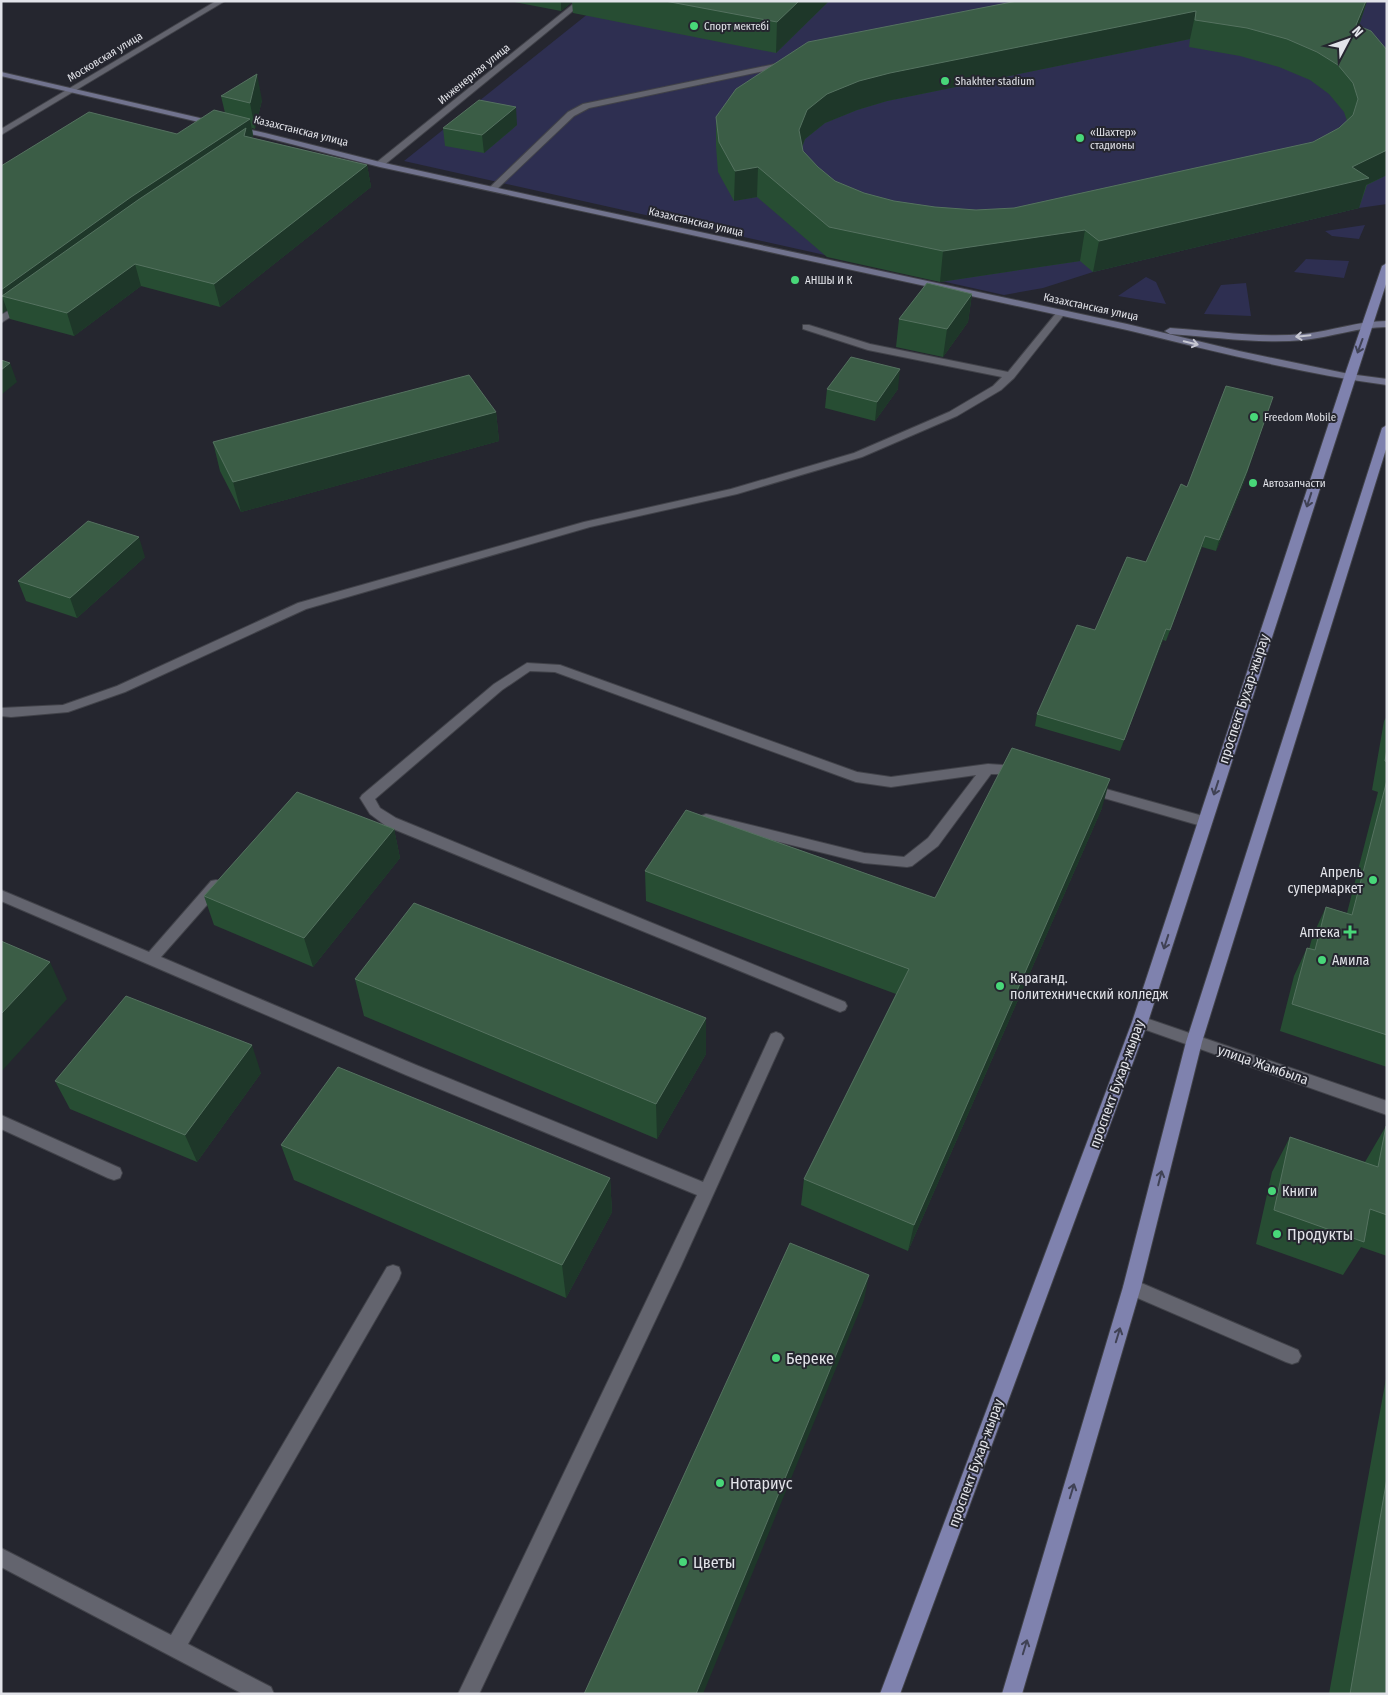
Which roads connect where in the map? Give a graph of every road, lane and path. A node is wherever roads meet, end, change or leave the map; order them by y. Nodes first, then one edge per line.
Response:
1 (222, 1) edge
2 (582, 1) edge
3 (792, 63) edge
4 (1, 74) edge
5 (70, 91) junction
6 (1, 134) edge
7 (380, 164) junction
8 (492, 189) junction
9 (1387, 266) edge
10 (32, 298) edge
11 (1060, 314) junction
12 (1, 320) edge
13 (1368, 324) junction
14 (1387, 324) edge
15 (806, 327) dead end
16 (1127, 327) junction
17 (1010, 376) junction
18 (1348, 377) junction
19 (1387, 382) edge
20 (1387, 428) edge
21 (1, 712) edge
22 (988, 769) junction
23 (1028, 772) edge
24 (1075, 785) edge
25 (706, 819) edge
26 (1205, 822) junction
27 (228, 872) edge
28 (1, 895) edge
29 (150, 960) junction
30 (840, 1006) dead end
31 (1140, 1022) junction
32 (776, 1038) dead end
33 (1194, 1042) junction
34 (1387, 1108) edge
35 (1, 1122) edge
36 (114, 1173) dead end
37 (706, 1191) junction
38 (393, 1273) dead end
39 (1132, 1287) junction
40 (1292, 1356) dead end
41 (1, 1556) edge
42 (175, 1648) junction
43 (264, 1694) edge
44 (468, 1694) edge
45 (890, 1694) edge
46 (1012, 1694) edge

1 - 5 street, Московская улица
2 - 7 street, Инженерная улица
3 - 8 street
4 - 5 main road, Казахстанская улица
5 - 6 street, Московская улица
5 - 7 main road, Казахстанская улица
7 - 8 main road, Казахстанская улица
8 - 11 main road, Казахстанская улица
9 - 13 main road, проспект Бухар-жырау
10 - 12 street
11 - 16 main road, Казахстанская улица
11 - 17 street
13 - 14 main road
13 -> 16 main road
13 -> 18 main road, проспект Бухар-жырау
15 - 17 street
16 -> 18 main road, Казахстанская улица
17 - 21 street
18 - 19 main road, Казахстанская улица
18 -> 26 main road, проспект Бухар-жырау
20 - 33 main road
22 - 23 lane
22 - 25 street
22 - 30 lane
24 - 26 lane
26 -> 31 main road, проспект Бухар-жырау
27 - 29 street
28 - 29 street
29 - 37 street
31 - 33 street, улица Жамбыла
31 - 45 main road, проспект Бухар-жырау
32 - 37 street
33 - 34 street, улица Жамбыла
39 -> 33 main road
35 - 36 street
37 - 44 street
38 - 42 street
39 - 40 street
46 -> 39 main road
41 - 42 street
42 - 43 street

